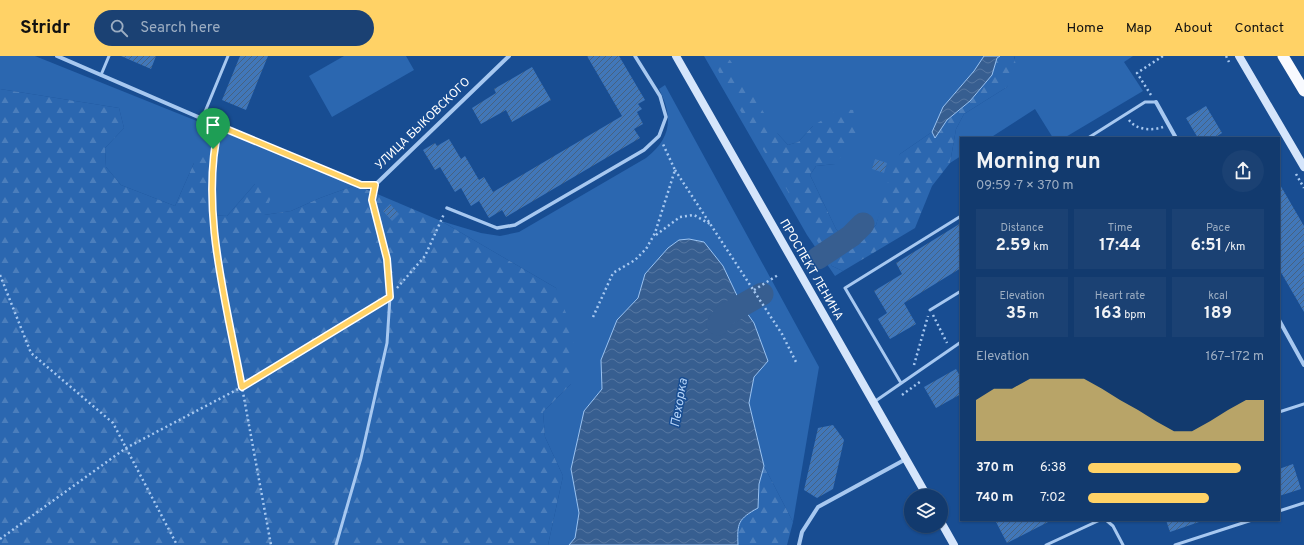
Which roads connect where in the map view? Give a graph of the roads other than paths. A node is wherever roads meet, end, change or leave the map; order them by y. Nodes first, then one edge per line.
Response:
1 (58, 56) edge
2 (109, 56) edge
3 (228, 56) edge
4 (509, 56) edge
5 (635, 56) edge
6 (676, 56) edge
7 (1239, 56) edge
8 (1283, 56) edge
9 (101, 75) junction
10 (1304, 91) edge
11 (1156, 102) joint
12 (202, 119) junction
13 (1090, 137) edge
14 (1175, 137) edge
15 (1304, 167) edge
16 (375, 185) junction
17 (447, 208) road end
18 (960, 217) edge
19 (960, 292) edge
20 (930, 310) road end
21 (1280, 322) edge
22 (960, 343) edge
23 (1304, 365) edge
24 (901, 383) junction
25 (873, 402) junction
26 (1304, 404) edge
27 (1280, 412) edge
28 (906, 459) junction
29 (923, 489) edge
30 (1304, 503) edge
31 (1280, 511) edge
32 (1098, 521) edge
33 (1107, 521) edge
34 (1249, 521) edge
35 (947, 533) edge
36 (336, 545) edge
37 (799, 545) edge
38 (954, 545) edge
39 (1046, 545) edge
40 (1123, 545) edge
41 (1175, 545) edge

1 - 9 street, УЛИЦА БЫКОВСКОГО
2 - 9 lane
3 - 12 lane
4 - 16 street, УЛИЦА БЫКОВСКОГО
5 - 17 street
6 - 25 main road, ПРОСПЕКТ ЛЕНИНА
7 - 15 main road
8 - 10 highway
9 - 12 street, УЛИЦА БЫКОВСКОГО
11 - 13 lane
11 - 14 street
12 - 16 street, УЛИЦА БЫКОВСКОГО
16 - 36 lane
18 - 24 lane
19 - 20 lane
21 - 23 street
22 - 24 lane
24 - 25 lane
25 - 28 main road, ПРОСПЕКТ ЛЕНИНА
26 - 27 lane
28 - 29 main road, ПРОСПЕКТ ЛЕНИНА
28 - 37 street
30 - 31 lane
32 - 39 lane
33 - 40 lane
34 - 41 lane
35 - 38 main road

